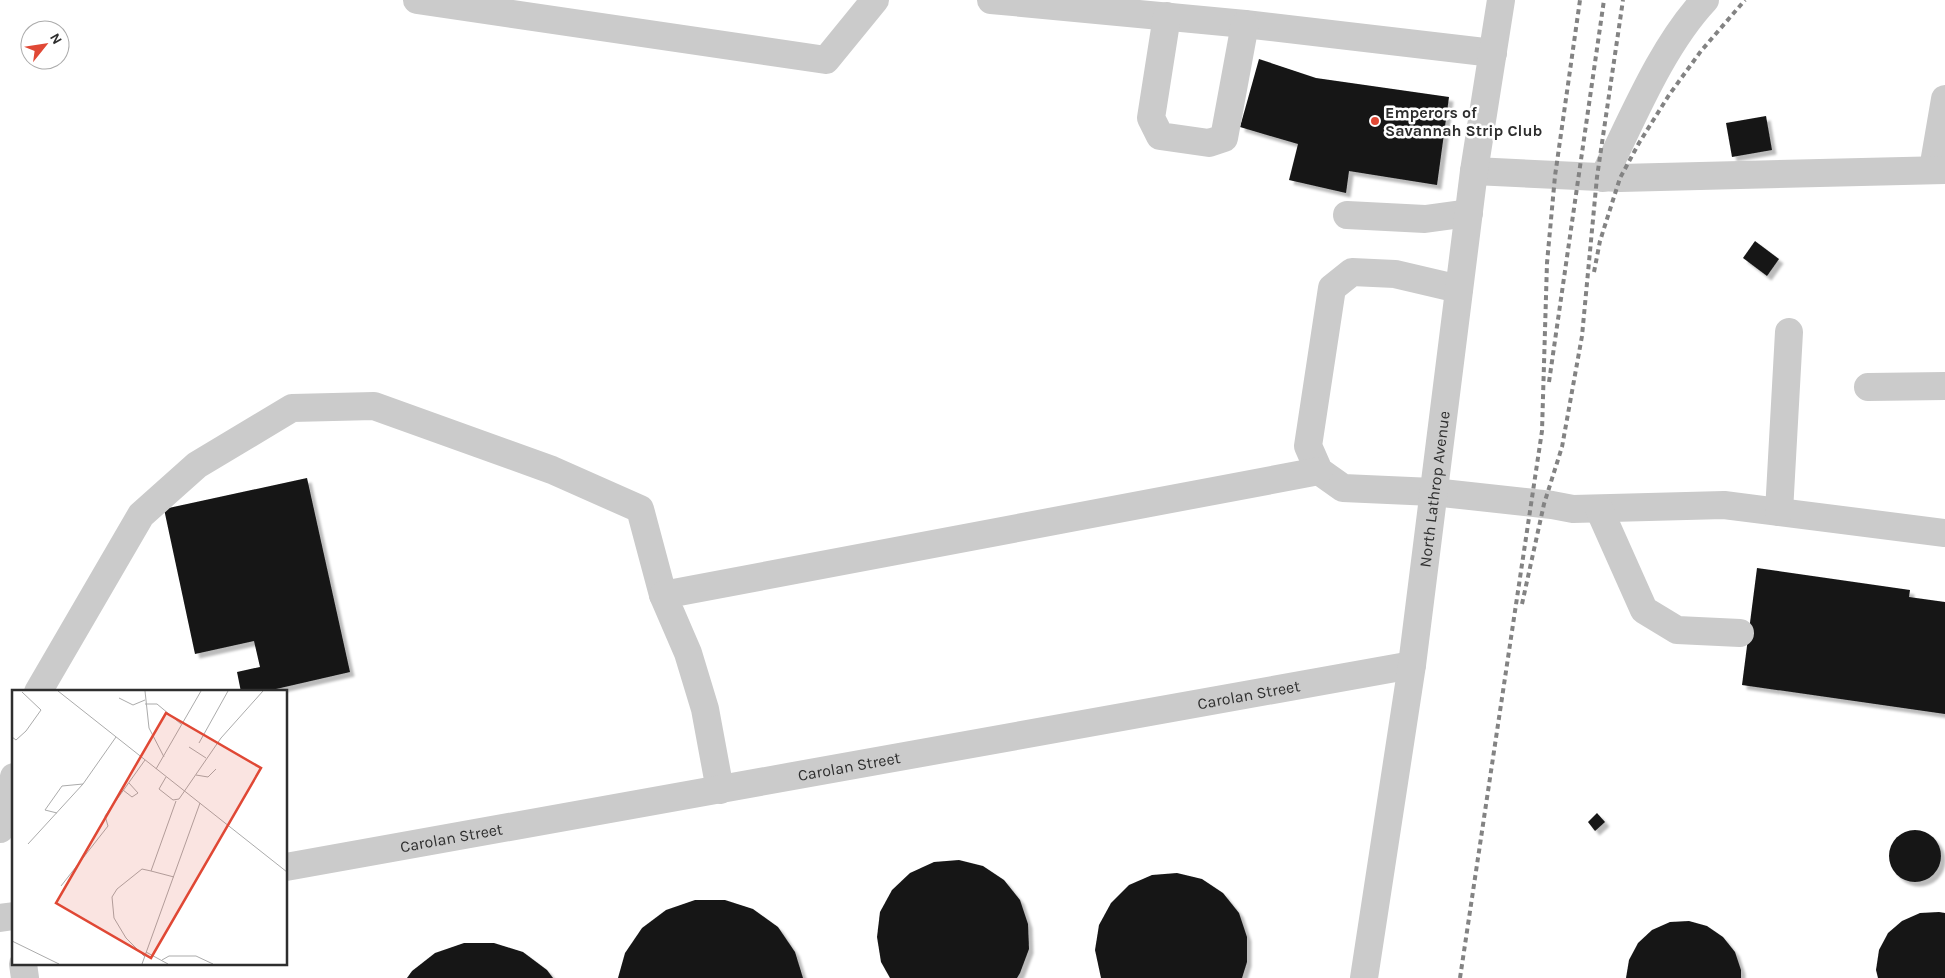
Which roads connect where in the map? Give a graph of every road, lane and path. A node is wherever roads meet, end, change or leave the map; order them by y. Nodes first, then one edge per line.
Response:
1 (417, 0) edge
2 (874, 0) edge
3 (991, 0) edge
4 (1501, 0) edge
5 (1705, 0) edge
6 (1167, 16) junction
7 (1245, 24) junction
8 (1493, 53) junction
9 (1945, 99) edge
10 (1939, 169) edge
11 (1474, 172) junction
12 (1603, 178) junction
13 (1469, 213) junction
14 (1347, 215) dead end
15 (1459, 289) junction
16 (1789, 332) dead end
17 (1945, 386) edge
18 (1868, 387) dead end
19 (1319, 471) junction
20 (1433, 492) junction
21 (1599, 508) junction
22 (1779, 512) junction
23 (1945, 533) edge
24 (663, 595) junction
25 (1740, 633) dead end
26 (1412, 665) junction
27 (39, 690) edge
28 (12, 784) edge
29 (720, 790) junction
30 (0, 829) edge
31 (288, 867) edge
32 (1364, 978) edge

1 - 2 street
3 - 6 street
4 - 8 street, North Lathrop Avenue
5 - 12 street
6 - 7 street
6 - 7 street
7 - 8 street
8 - 11 street, North Lathrop Avenue
9 - 10 street
10 - 12 street
11 - 12 street
11 - 13 street, North Lathrop Avenue
13 - 14 street
13 - 15 street, North Lathrop Avenue
15 - 19 street
15 - 20 street, North Lathrop Avenue
16 - 22 street
17 - 18 street
19 - 20 street
19 - 24 street
20 - 21 street
20 - 26 street, North Lathrop Avenue
21 - 22 street
21 - 25 street
22 - 23 street
24 - 27 street
24 - 29 street
26 - 29 street, Carolan Street
26 - 32 street, North Lathrop Avenue
28 - 30 street
29 - 31 street, Carolan Street

